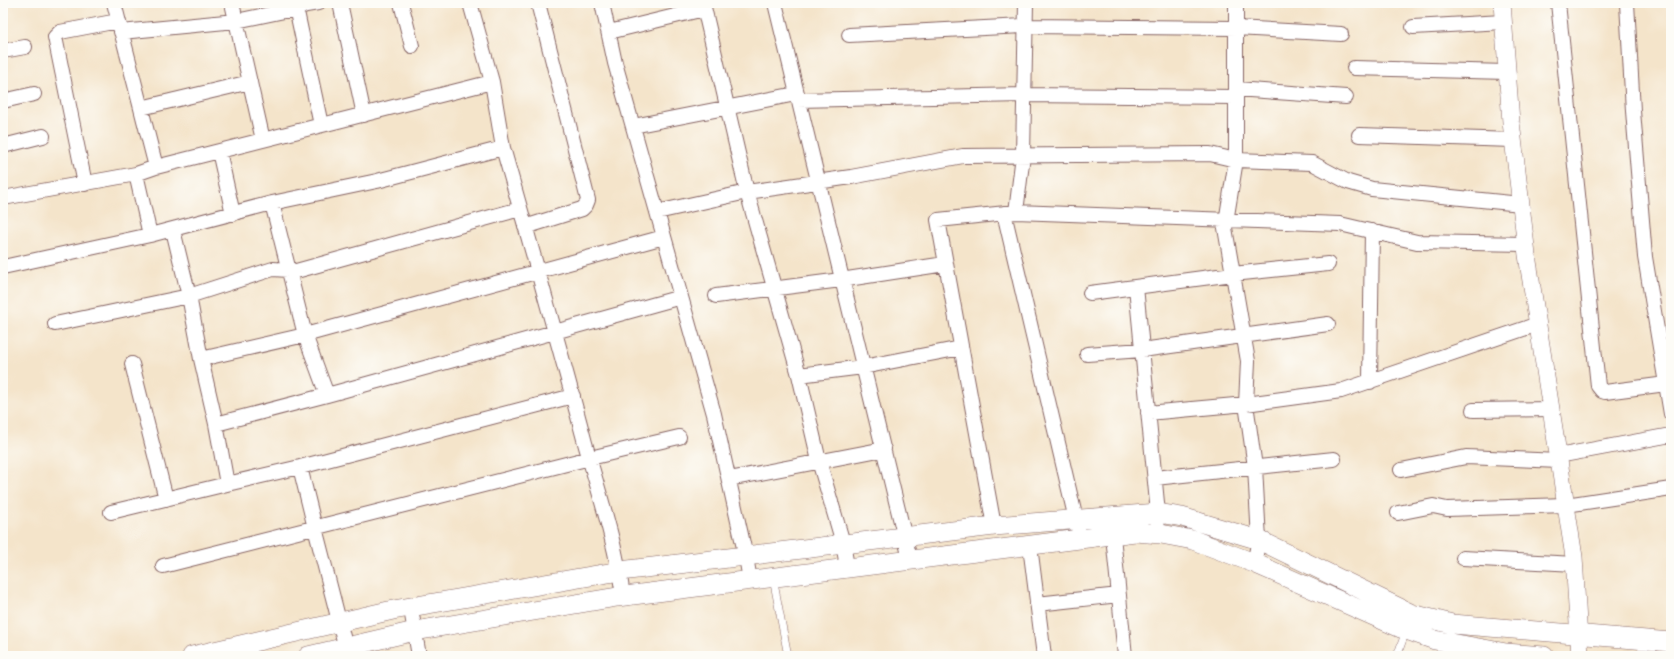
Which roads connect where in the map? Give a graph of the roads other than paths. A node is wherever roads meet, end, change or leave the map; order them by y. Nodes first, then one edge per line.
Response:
1 (114, 3) edge
2 (232, 3) edge
3 (318, 3) edge
4 (340, 3) edge
5 (401, 3) edge
6 (470, 3) edge
7 (538, 3) edge
8 (602, 3) edge
9 (775, 3) edge
10 (1026, 3) edge
11 (1236, 3) edge
12 (1502, 3) edge
13 (1558, 3) edge
14 (1627, 3) edge
15 (704, 6) edge
16 (293, 10) junction
17 (236, 21) junction
18 (1503, 22) junction
19 (120, 26) junction
20 (1025, 26) junction
21 (1413, 27) dead end
22 (1236, 28) junction
23 (609, 32) junction
24 (1341, 34) dead end
25 (849, 35) dead end
26 (412, 46) dead end
27 (24, 47) dead end
28 (3, 51) edge
29 (1354, 68) dead end
30 (1507, 72) junction
31 (250, 82) junction
32 (492, 82) junction
33 (1236, 93) junction
34 (34, 94) dead end
35 (1024, 94) junction
36 (797, 97) junction
37 (1346, 97) dead end
38 (3, 101) edge
39 (727, 107) junction
40 (141, 108) junction
41 (364, 115) junction
42 (321, 125) junction
43 (633, 126) junction
44 (1359, 135) dead end
45 (43, 136) dead end
46 (263, 140) junction
47 (1513, 140) junction
48 (3, 146) edge
49 (503, 148) junction
50 (219, 151) junction
51 (1023, 155) junction
52 (1236, 160) junction
53 (156, 167) junction
54 (136, 174) junction
55 (817, 182) junction
56 (85, 184) junction
57 (747, 192) junction
58 (3, 198) edge
59 (272, 203) junction
60 (1521, 204) junction
61 (520, 209) junction
62 (657, 212) junction
63 (1010, 212) junction
64 (233, 214) junction
65 (1227, 220) junction
66 (526, 227) junction
67 (173, 230) junction
68 (1372, 231) junction
69 (150, 235) junction
70 (664, 237) junction
71 (1526, 244) junction
72 (945, 264) junction
73 (1328, 264) dead end
74 (3, 267) edge
75 (289, 271) junction
76 (538, 272) junction
77 (1233, 274) junction
78 (841, 280) junction
79 (1136, 287) junction
80 (774, 289) junction
81 (1090, 294) dead end
82 (189, 296) junction
83 (716, 296) dead end
84 (681, 297) junction
85 (55, 324) dead end
86 (1328, 324) dead end
87 (1538, 324) junction
88 (556, 332) junction
89 (305, 335) junction
90 (1244, 336) junction
91 (961, 348) junction
92 (1142, 350) junction
93 (1087, 354) dead end
94 (201, 359) junction
95 (132, 364) dead end
96 (863, 367) junction
97 (798, 375) junction
98 (1370, 382) junction
99 (1666, 384) junction
100 (327, 395) junction
101 (573, 396) junction
102 (1246, 404) junction
103 (1551, 409) junction
104 (1474, 410) dead end
105 (1148, 413) junction
106 (1671, 414) edge
107 (216, 424) junction
108 (1671, 435) edge
109 (679, 437) dead end
110 (884, 449) junction
111 (590, 458) junction
112 (1558, 458) junction
113 (1334, 459) dead end
114 (818, 461) junction
115 (300, 467) junction
116 (1255, 467) junction
117 (1401, 470) dead end
118 (1155, 478) junction
119 (729, 479) junction
120 (227, 484) junction
121 (1671, 489) edge
122 (166, 499) junction
123 (1566, 505) junction
124 (112, 512) dead end
125 (1158, 513) junction
126 (1398, 513) dead end
127 (1076, 520) junction
128 (994, 526) junction
129 (315, 528) junction
130 (973, 528) junction
131 (1157, 534) junction
132 (906, 536) junction
133 (1113, 536) junction
134 (1080, 539) junction
135 (1259, 540) junction
136 (843, 543) junction
137 (1030, 546) junction
138 (977, 551) junction
139 (746, 556) junction
140 (1463, 558) dead end
141 (910, 559) junction
142 (1254, 563) junction
143 (1574, 564) junction
144 (163, 566) dead end
145 (847, 567) junction
146 (620, 572) junction
147 (773, 577) junction
148 (750, 580) junction
149 (542, 584) junction
150 (1119, 595) junction
151 (623, 596) junction
152 (1037, 604) junction
153 (411, 608) junction
154 (547, 608) junction
155 (339, 622) junction
156 (1409, 622) junction
157 (415, 631) junction
158 (1579, 636) junction
159 (1671, 642) edge
160 (250, 650) edge
161 (348, 652) edge
162 (192, 656) edge
163 (308, 656) edge
164 (419, 656) edge
165 (788, 656) edge
166 (1044, 656) edge
167 (1125, 656) edge
168 (1397, 656) edge
169 (1544, 656) edge
170 (1580, 656) edge

1 - 19 street
2 - 17 street
3 - 16 street
4 - 41 street
5 - 26 street
6 - 32 street
7 - 66 street
8 - 23 street
9 - 36 street
10 - 20 street
11 - 22 street
12 - 18 street
13 - 99 street
14 - 99 street
15 - 23 street
15 - 39 street
16 - 17 street
16 - 42 street
17 - 19 street
17 - 31 street
18 - 21 street
18 - 30 street
19 - 40 street
19 - 56 street
20 - 22 street
20 - 25 street
20 - 35 street
22 - 24 street
22 - 33 street
23 - 43 street
27 - 28 street
29 - 30 street
30 - 47 street
31 - 40 street
31 - 46 street
32 - 41 street
32 - 49 street
33 - 35 street
33 - 37 street
33 - 52 street
34 - 38 street
35 - 36 street
35 - 51 street
36 - 39 street
36 - 55 street
39 - 43 street
39 - 57 street
40 - 53 street
41 - 42 street
42 - 46 street
43 - 62 street
44 - 47 street
45 - 48 street
46 - 50 street
47 - 60 street
49 - 59 street
49 - 61 street
50 - 53 street
50 - 64 street
51 - 52 street
51 - 55 street
51 - 63 street
52 - 60 street
52 - 65 street
53 - 54 street
54 - 56 street
54 - 69 street
55 - 57 street
55 - 78 street
56 - 58 street
57 - 62 street
57 - 80 street
59 - 64 street
59 - 75 street
60 - 71 street
61 - 66 street
61 - 75 street
62 - 70 street
63 - 65 street
63 - 72 street
63 - 127 street
64 - 67 street
65 - 68 street
65 - 77 street
66 - 76 street
67 - 69 street
67 - 82 street
68 - 71 street
68 - 98 street
69 - 74 street
70 - 76 street
70 - 84 street
71 - 87 street
72 - 78 street
72 - 91 street
73 - 77 street
75 - 82 street
75 - 89 street
76 - 88 street
76 - 89 street
77 - 79 street
77 - 90 street
78 - 80 street
78 - 96 street
79 - 81 street
79 - 92 street
80 - 83 street
80 - 97 street
82 - 85 street
82 - 94 street
84 - 88 street
84 - 119 street
86 - 90 street
87 - 98 street
87 - 103 street
88 - 100 street
88 - 101 street
89 - 94 street
89 - 100 street
90 - 92 street
90 - 102 street
91 - 96 street
91 - 128 street
92 - 93 street
92 - 105 street
94 - 107 street
95 - 122 street
96 - 97 street
96 - 110 street
97 - 114 street
98 - 102 street
99 - 106 street
100 - 107 street
101 - 111 street
101 - 115 street
102 - 105 street
102 - 116 street
103 - 104 street
103 - 112 street
105 - 118 street
107 - 120 street
108 - 112 street
109 - 111 street
110 - 114 street
110 - 132 street
111 - 129 street
111 - 146 street
112 - 117 street
112 - 123 street
113 - 116 street
114 - 119 street
114 - 136 street
115 - 120 street
115 - 129 street
116 - 118 street
116 - 135 street
118 - 125 street
119 - 139 street
120 - 122 street
121 - 123 street
122 - 124 street
123 - 126 street
123 - 143 street
125 - 127 main road
125 - 131 street
125 - 135 main road
127 - 128 main road
127 - 134 street
128 - 130 main road
129 - 144 street
129 - 155 street
130 - 132 main road
130 - 138 main road
131 - 133 main road
131 - 142 main road
132 - 136 main road
132 - 141 street
133 - 134 main road
133 - 150 street
134 - 137 main road
135 - 142 street
135 - 156 main road
136 - 139 main road
136 - 145 street
137 - 138 main road
137 - 152 street
138 - 141 main road
139 - 146 main road
139 - 148 street
140 - 143 street
141 - 145 main road
142 - 156 main road
143 - 158 street
145 - 147 main road
146 - 149 main road
146 - 151 street
147 - 148 main road
147 - 165 lane
148 - 151 main road
149 - 153 main road
149 - 154 main road
150 - 152 street
150 - 167 street
151 - 154 main road
152 - 166 street
153 - 155 main road
153 - 157 street
154 - 157 main road
155 - 160 main road
155 - 161 street
156 - 158 main road
156 - 168 lane
156 - 169 main road
157 - 161 main road
157 - 164 street
158 - 159 main road
158 - 170 street
160 - 162 main road
161 - 163 main road

